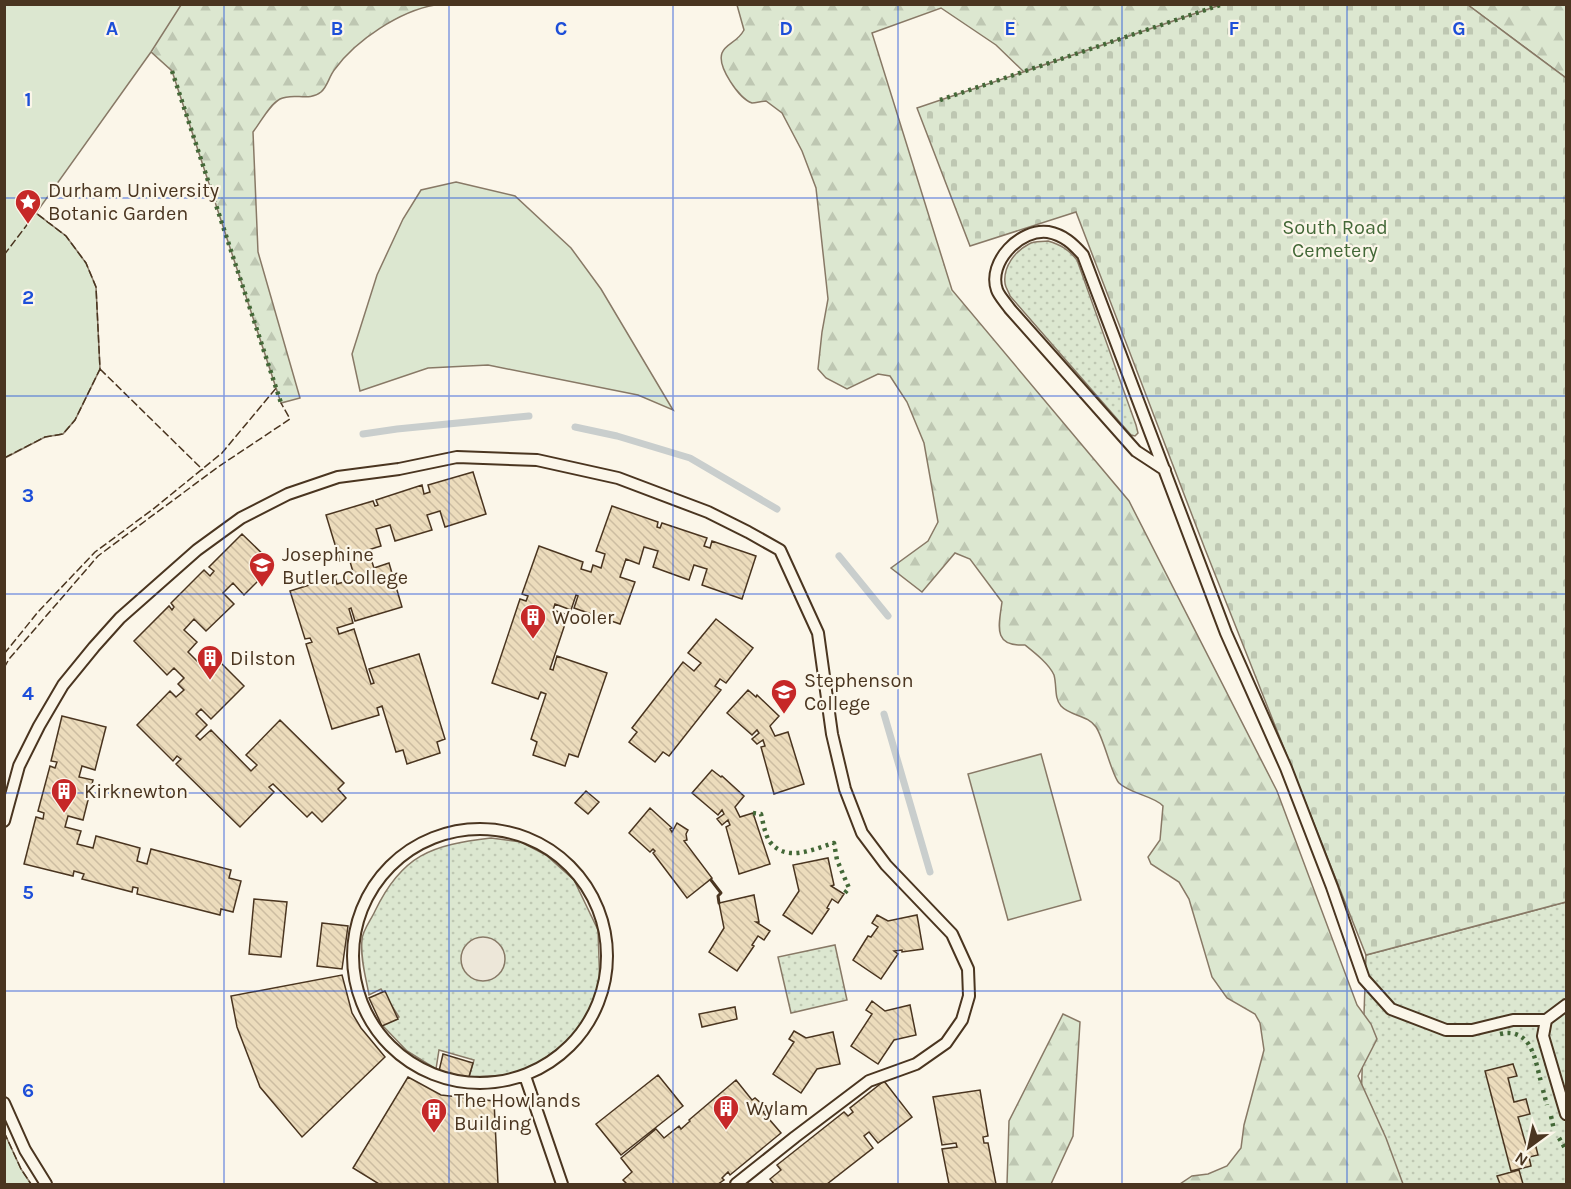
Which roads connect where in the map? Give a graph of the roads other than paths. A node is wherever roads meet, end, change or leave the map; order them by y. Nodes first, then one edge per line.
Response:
1 (1165, 470) junction
2 (4, 821) edge
3 (1566, 1005) edge
4 (1546, 1020) junction
5 (525, 1076) junction
6 (4, 1103) edge
7 (1566, 1114) edge
8 (46, 1185) edge
9 (562, 1185) edge
10 (736, 1185) edge

1 - 1 lane
1 - 4 lane
2 - 10 lane
3 - 4 lane
4 - 7 lane
5 - 5 lane
5 - 9 lane
6 - 8 lane

